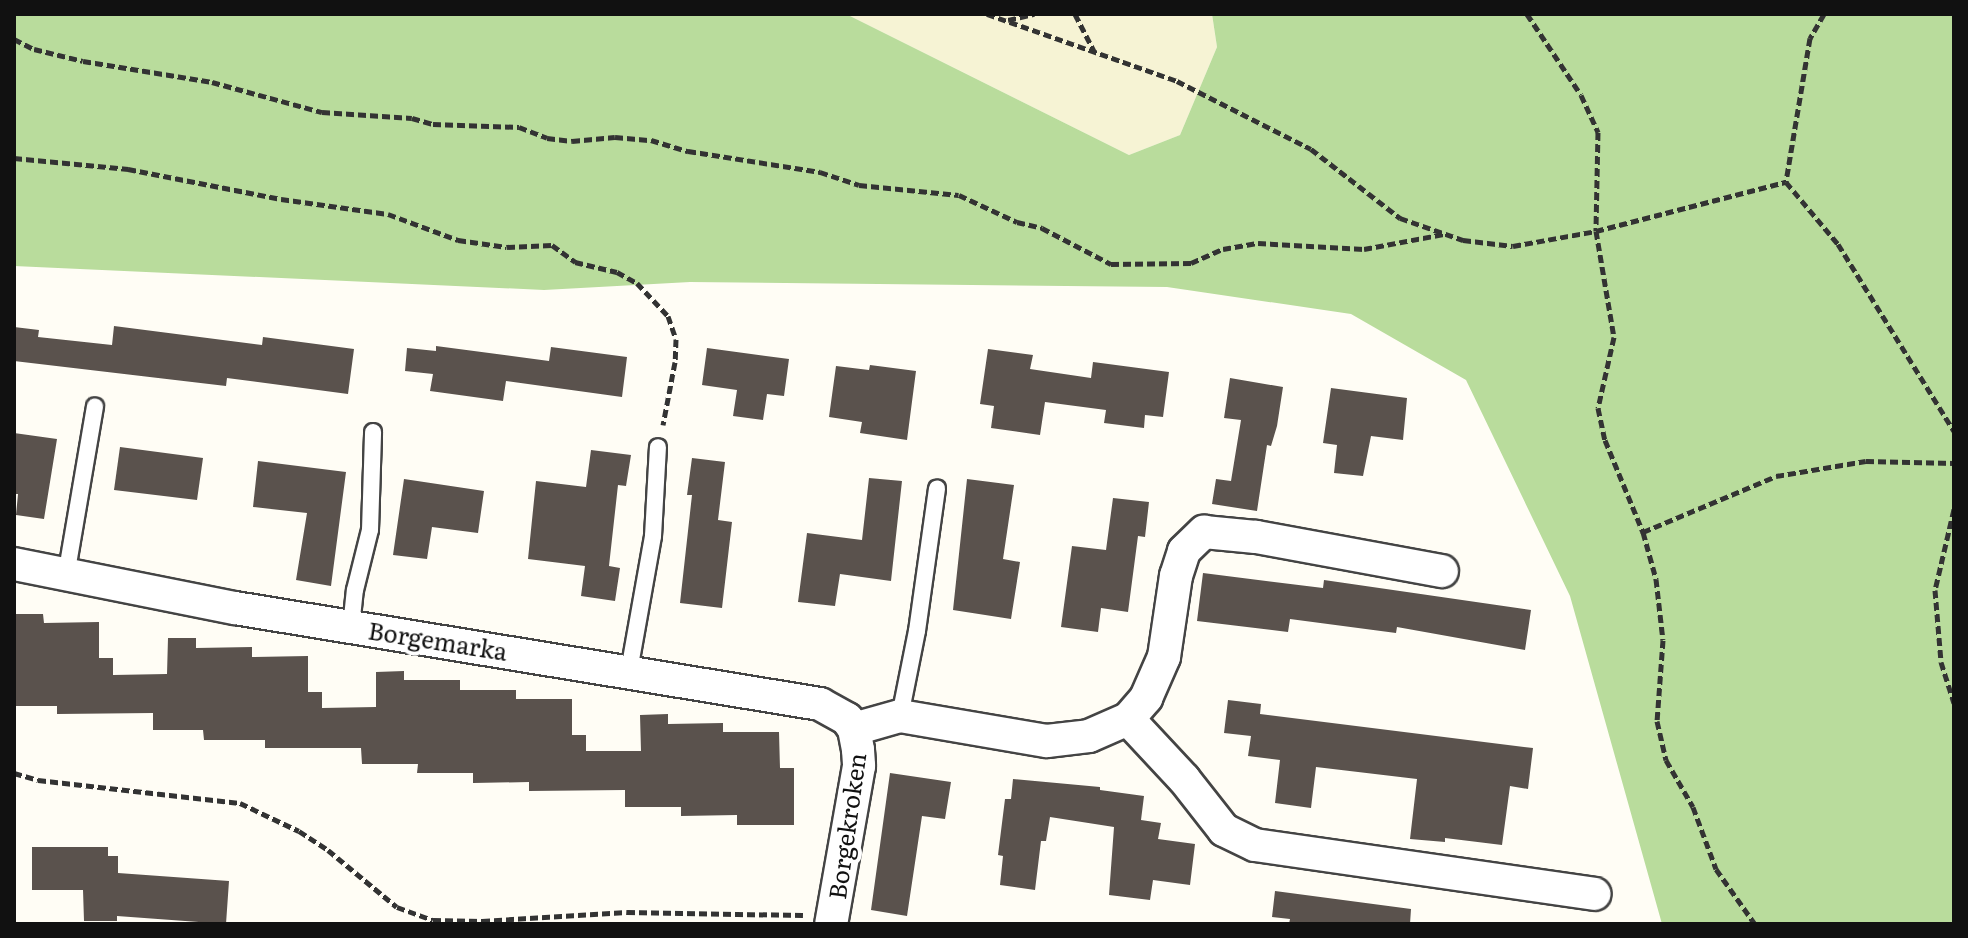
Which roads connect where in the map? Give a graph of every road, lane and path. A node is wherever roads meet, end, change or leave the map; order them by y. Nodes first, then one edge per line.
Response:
1 (987, 14) edge
2 (1034, 14) edge
3 (1075, 14) edge
4 (1527, 14) edge
5 (1824, 14) edge
6 (1007, 20) junction
7 (14, 39) edge
8 (1094, 51) junction
9 (14, 158) edge
10 (1786, 182) junction
11 (1596, 231) junction
12 (1444, 234) junction
13 (95, 406) dead end
14 (1954, 431) edge
15 (373, 432) dead end
16 (658, 447) joint
17 (1954, 463) edge
18 (937, 488) dead end
19 (1954, 509) edge
20 (1643, 532) junction
21 (14, 564) edge
22 (1442, 571) dead end
23 (66, 576) junction
24 (351, 627) junction
25 (629, 671) junction
26 (1954, 703) edge
27 (900, 716) junction
28 (1128, 719) junction
29 (854, 729) junction
30 (14, 773) edge
31 (1594, 894) dead end
32 (832, 921) edge
33 (1755, 924) edge

1 - 6 path
2 - 6 path
3 - 8 path
4 - 11 path
5 - 10 path
6 - 8 path
7 - 12 path
8 - 12 path
9 - 16 path
10 - 11 path
10 - 14 path
11 - 12 path
11 - 20 path
13 - 23 lane
15 - 24 lane
16 - 25 lane
17 - 20 path
18 - 27 lane
19 - 26 path
20 - 33 path
21 - 23 street, Borgemarka
22 - 28 street
23 - 24 street, Borgemarka
24 - 25 street, Borgemarka
25 - 29 street, Borgemarka
27 - 28 street
27 - 29 street
28 - 31 street
29 - 32 street, Borgekroken
30 - 32 path

